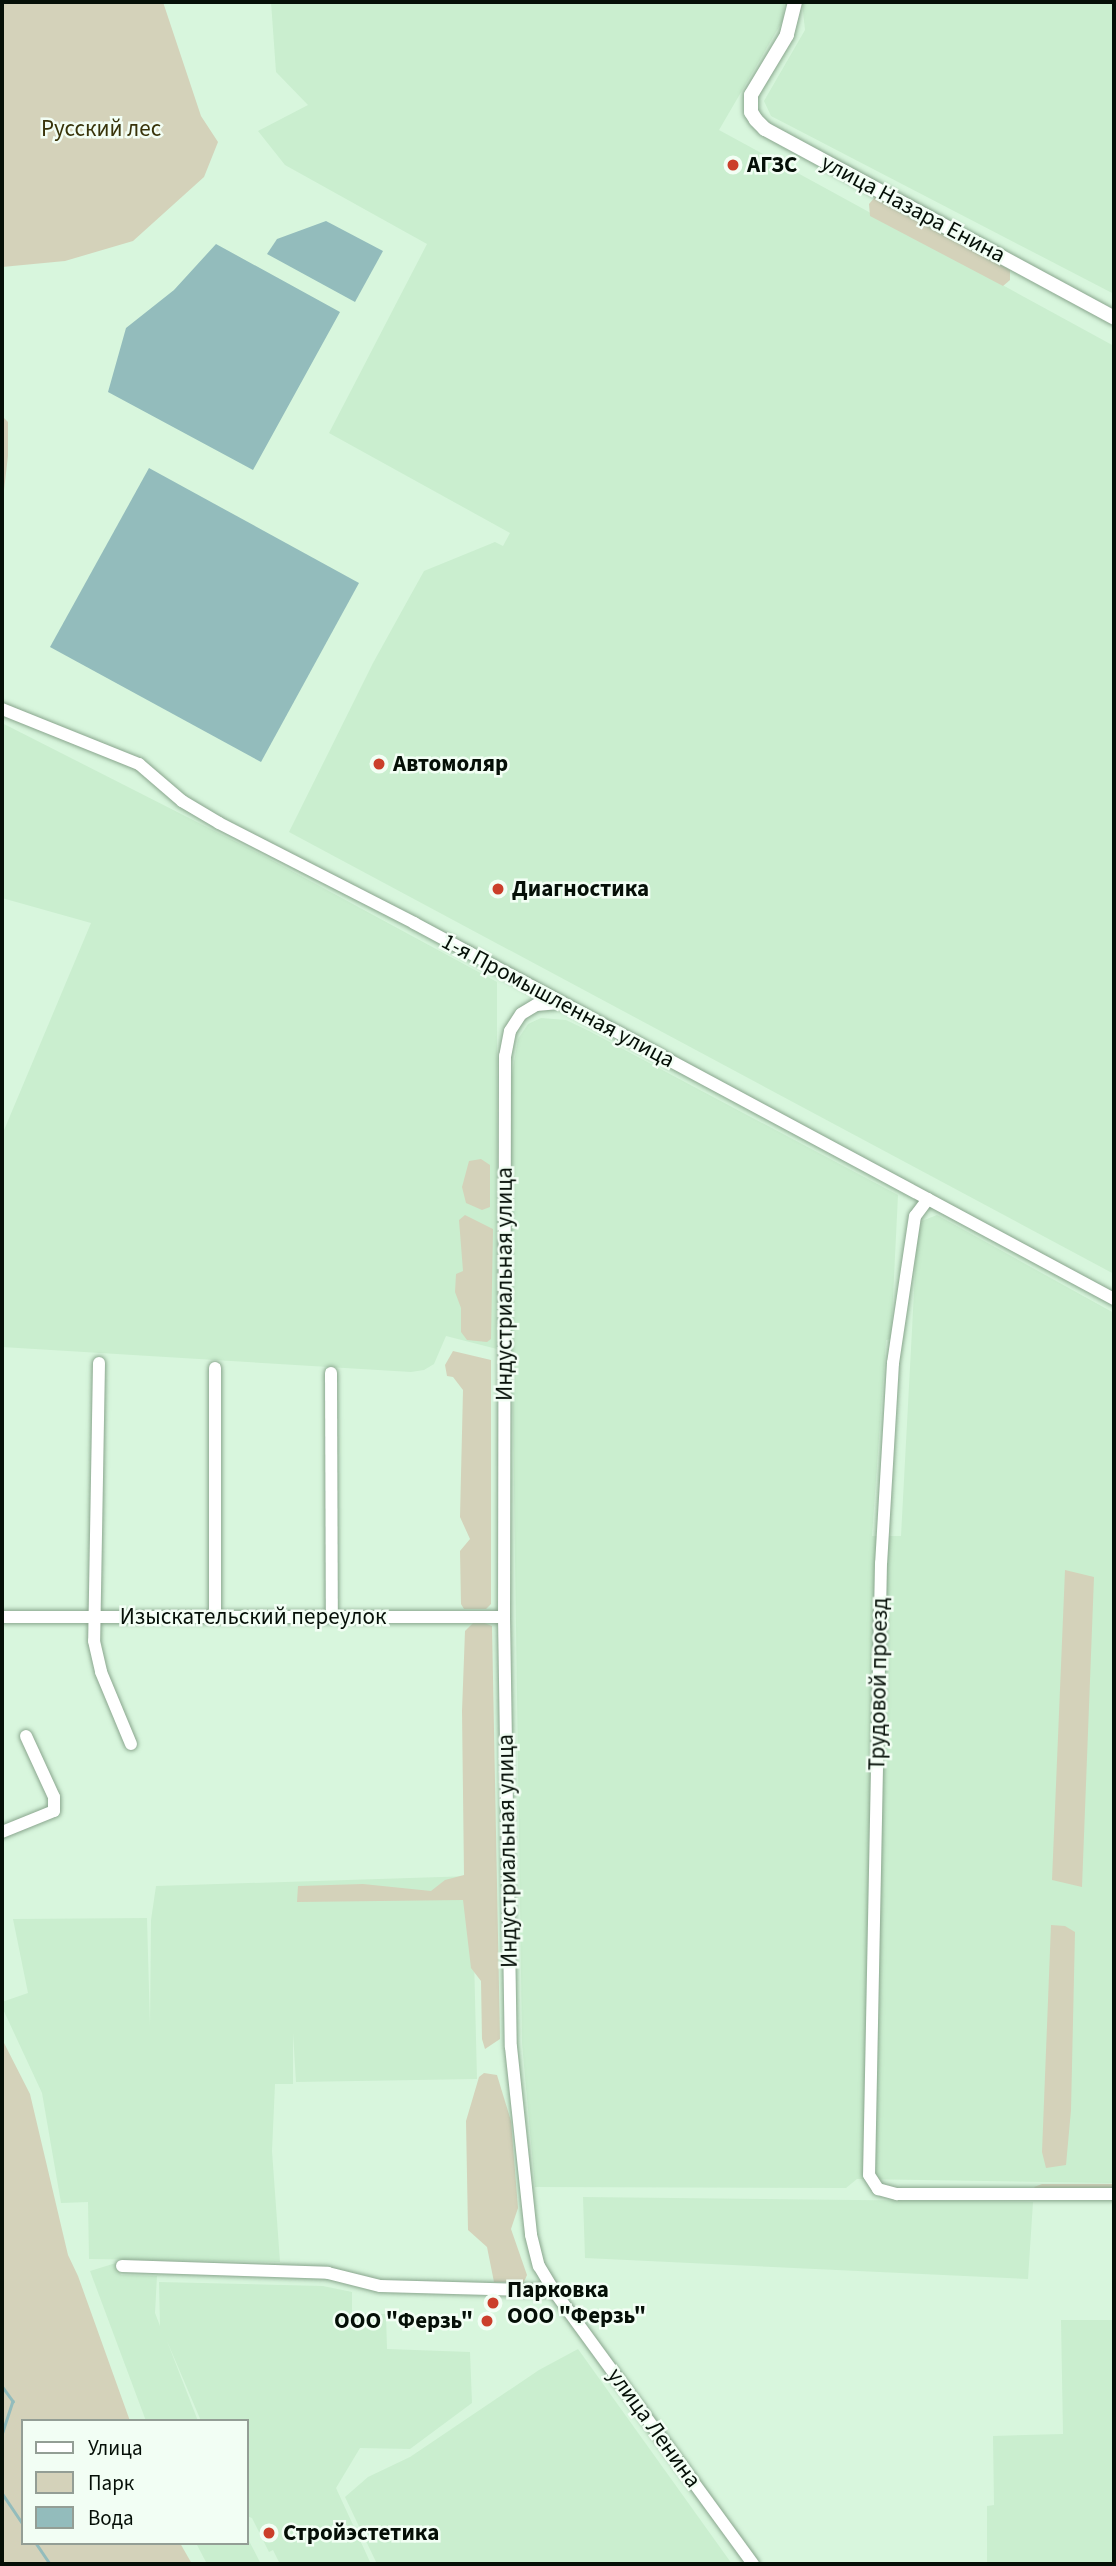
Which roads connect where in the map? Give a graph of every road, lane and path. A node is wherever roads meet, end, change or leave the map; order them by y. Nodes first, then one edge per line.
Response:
1 (795, 2) edge
2 (1114, 318) edge
3 (2, 709) edge
4 (559, 1003) junction
5 (928, 1199) junction
6 (1114, 1299) edge
7 (99, 1363) dead end
8 (215, 1368) dead end
9 (331, 1373) dead end
10 (96, 1616) junction
11 (2, 1617) edge
12 (215, 1617) junction
13 (332, 1617) junction
14 (504, 1617) junction
15 (26, 1737) dead end
16 (131, 1744) dead end
17 (2, 1832) edge
18 (1114, 2194) edge
19 (122, 2266) dead end
20 (554, 2291) junction
21 (753, 2564) edge

1 - 2 main road, улица Назара Енина
3 - 4 street, 1-я Промышленная улица
4 - 5 street, 1-я Промышленная улица
4 - 14 street, Индустриальная улица
5 - 6 street, 1-я Промышленная улица
5 - 18 street, Трудовой проезд
7 - 10 street
8 - 12 street
9 - 13 street
10 - 11 street, Изыскательский переулок
10 - 12 street, Изыскательский переулок
10 - 16 street
12 - 13 street, Изыскательский переулок
13 - 14 street, Изыскательский переулок
14 - 20 street, Индустриальная улица
15 - 17 street
19 - 20 street
20 - 21 street, улица Ленина

